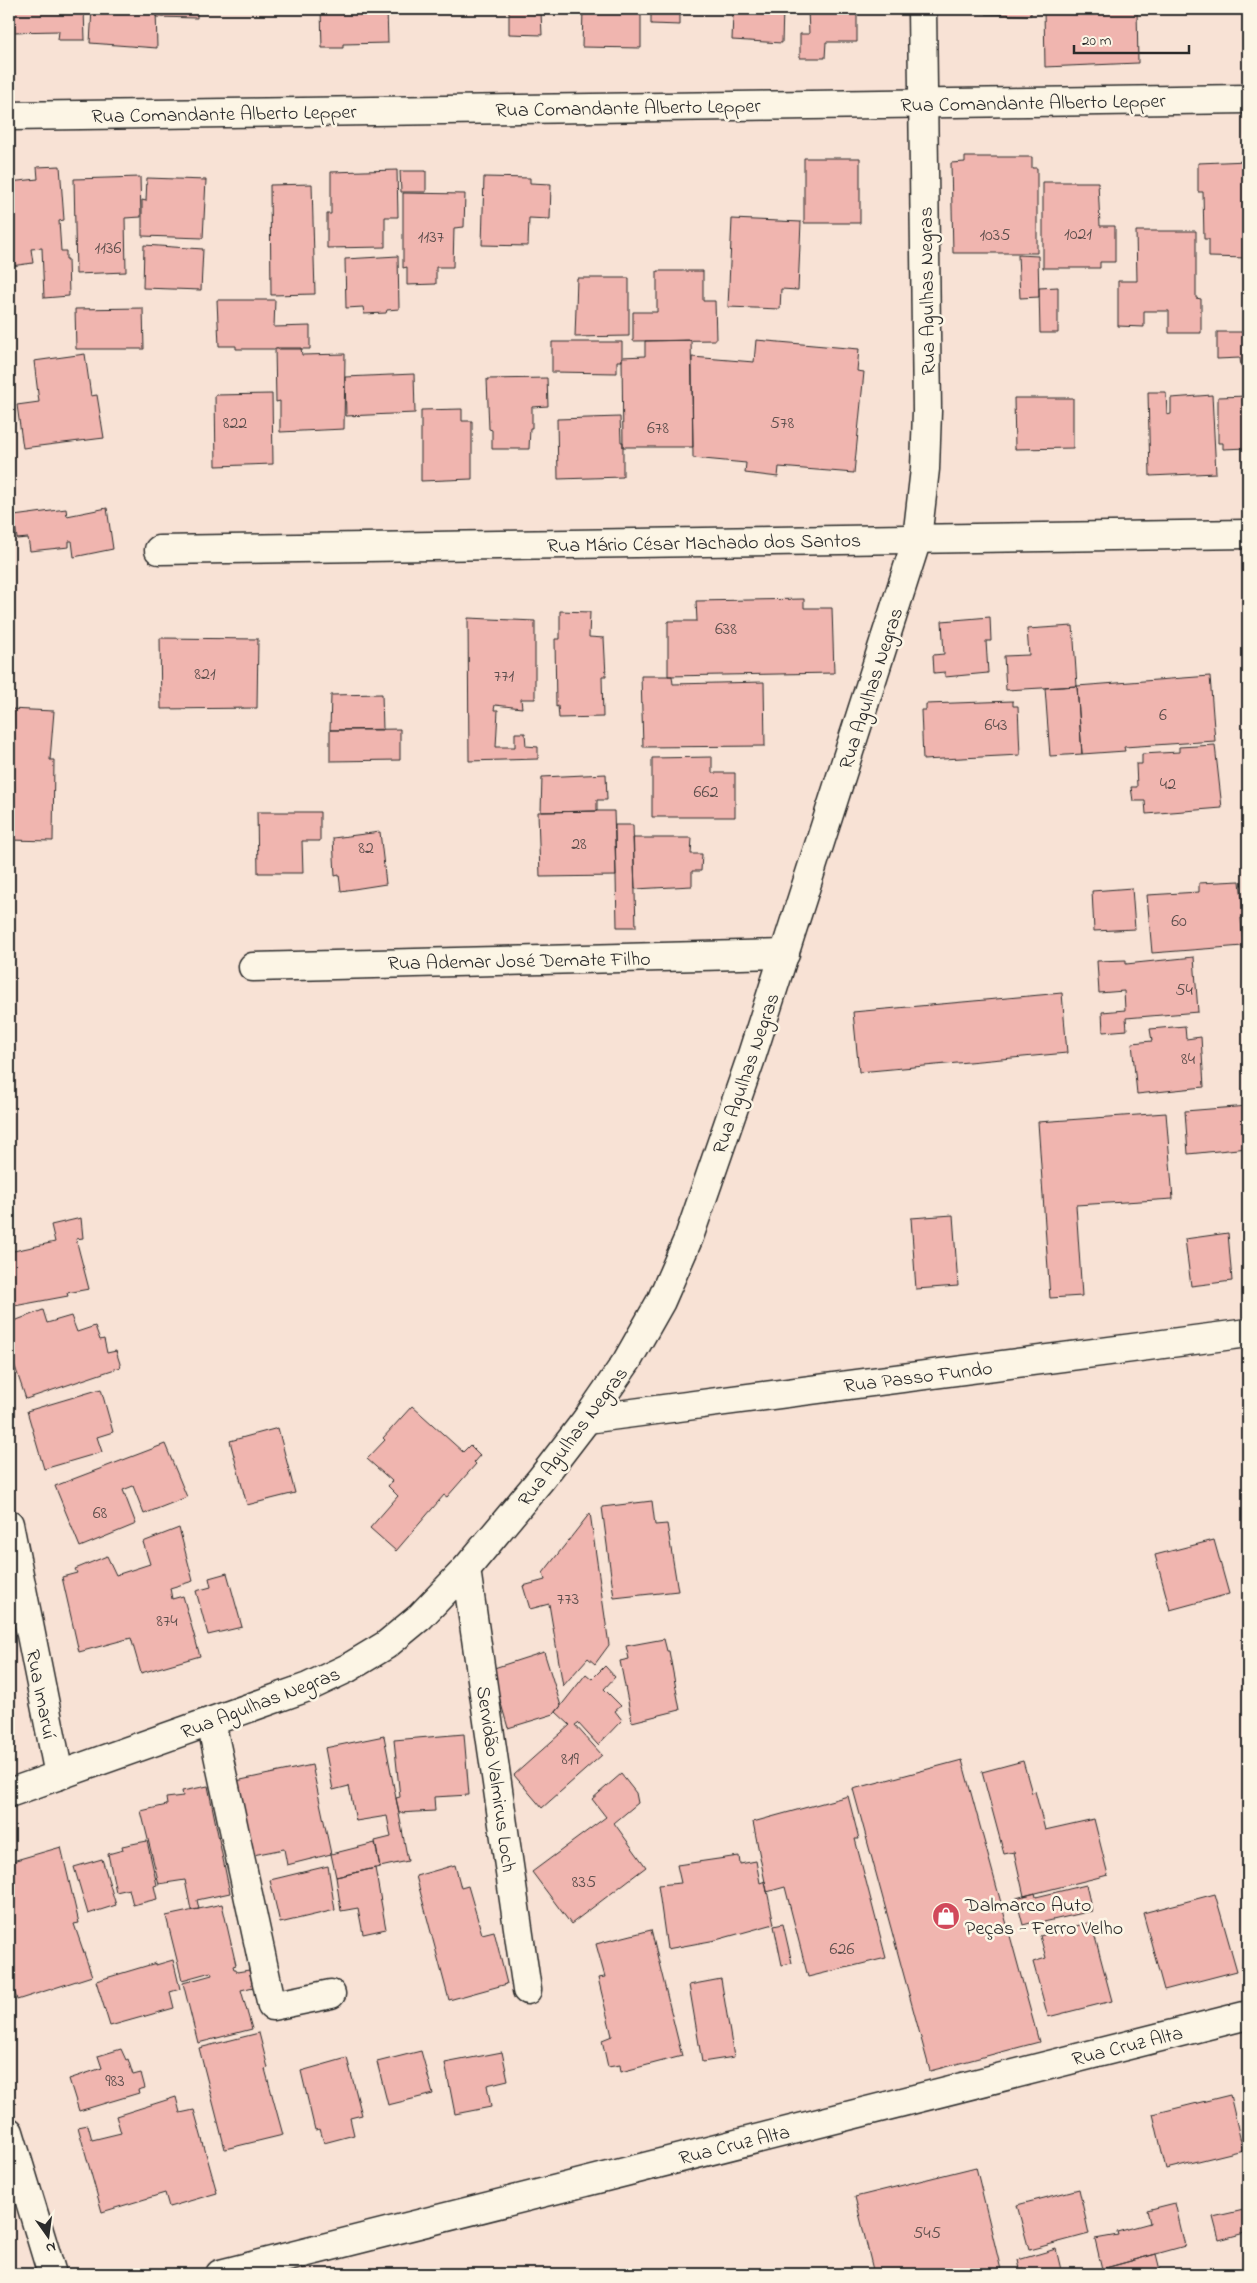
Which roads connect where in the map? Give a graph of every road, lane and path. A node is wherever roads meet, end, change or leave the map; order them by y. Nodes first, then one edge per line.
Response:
1 (922, 9) edge
2 (1248, 99) edge
3 (924, 103) junction
4 (9, 116) edge
5 (1248, 534) edge
6 (917, 539) junction
7 (159, 550) dead end
8 (785, 954) junction
9 (253, 967) dead end
10 (1248, 1333) edge
11 (587, 1419) junction
12 (9, 1524) edge
13 (466, 1569) junction
14 (211, 1722) junction
15 (58, 1775) junction
16 (9, 1793) edge
17 (528, 1990) dead end
18 (331, 1994) dead end
19 (1248, 2014) edge
20 (9, 2132) edge
21 (52, 2274) edge
22 (220, 2274) edge

1 - 3 street, Rua Agulhas Negras
2 - 3 street, Rua Comandante Alberto Lepper
3 - 4 street, Rua Comandante Alberto Lepper
3 - 6 street, Rua Agulhas Negras
5 - 6 street, Rua Mário César Machado dos Santos
6 - 7 street, Rua Mário César Machado dos Santos
6 - 8 street, Rua Agulhas Negras
8 - 9 street, Rua Ademar José Demate Filho
8 - 11 street, Rua Agulhas Negras
10 - 11 street, Rua Passo Fundo
11 - 13 street, Rua Agulhas Negras
12 - 15 street, Rua Imaruí
13 - 14 street, Rua Agulhas Negras
13 - 17 street, Servidão Valmirus Loch
14 - 15 street, Rua Agulhas Negras
14 - 18 street
15 - 16 street, Rua Agulhas Negras
19 - 22 street, Rua Cruz Alta
20 - 21 street

